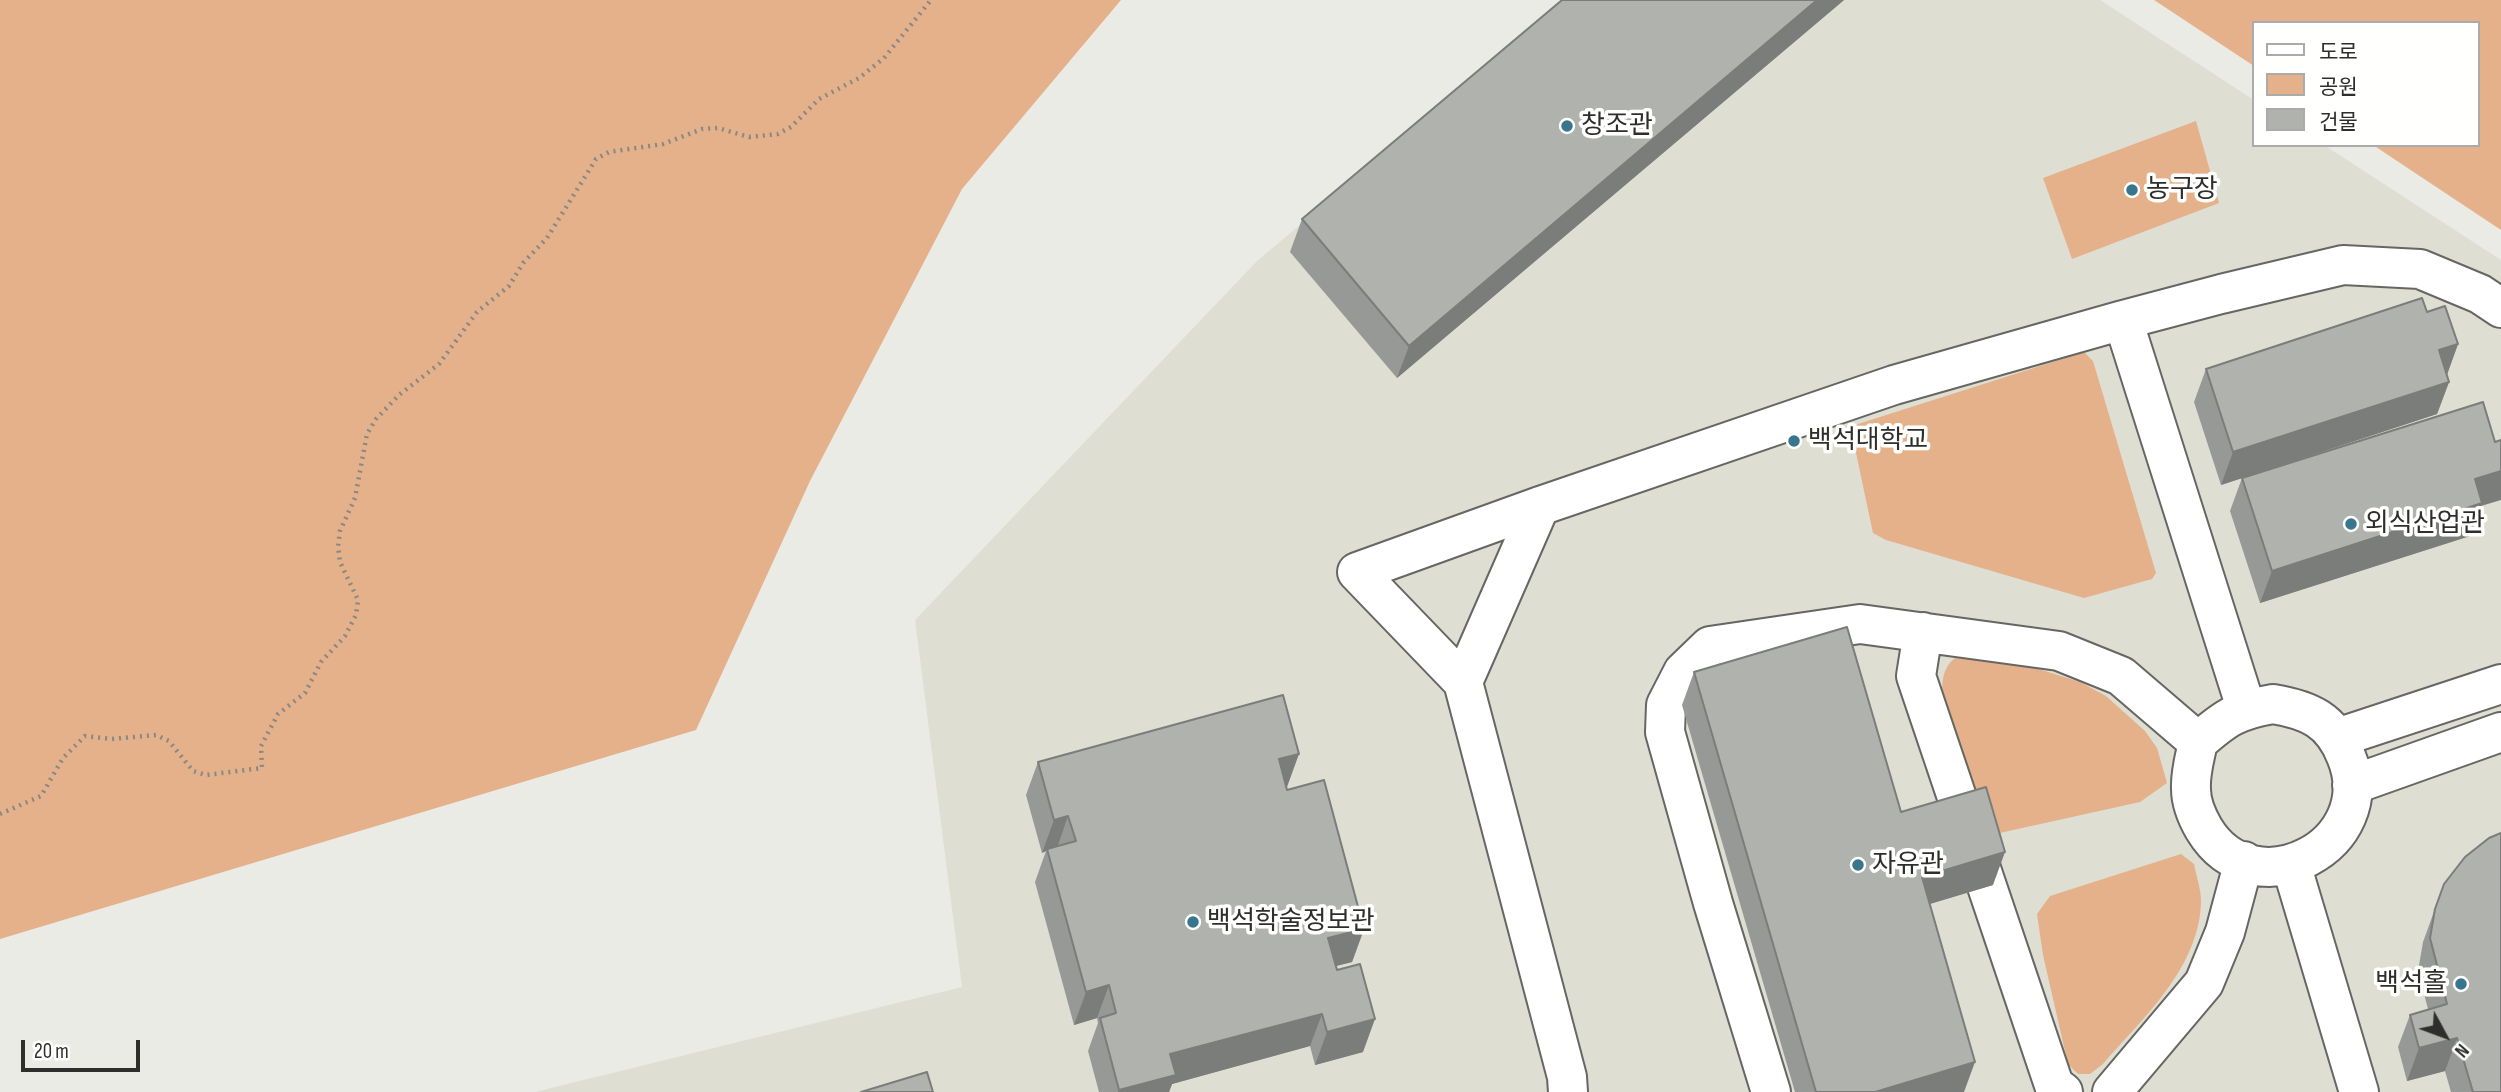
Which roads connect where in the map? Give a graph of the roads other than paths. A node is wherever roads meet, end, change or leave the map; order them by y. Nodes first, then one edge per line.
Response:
1 (2501, 308) edge
2 (2123, 320) junction
3 (1540, 506) junction
4 (1923, 632) junction
5 (1463, 682) junction
6 (2501, 684) edge
7 (2246, 708) junction
8 (2501, 732) edge
9 (2337, 738) junction
10 (2198, 742) junction
11 (2352, 785) junction
12 (2244, 861) junction
13 (2291, 864) junction
14 (1568, 1092) edge
15 (1771, 1092) edge
16 (2063, 1092) edge
17 (2112, 1092) edge
18 (2359, 1092) edge

1 - 2 lane
2 - 3 lane
2 - 7 lane
3 - 5 lane
3 - 5 lane
4 - 10 lane
4 - 15 lane
4 - 16 lane
5 - 14 lane
6 - 9 lane
7 - 9 lane
7 - 10 lane
8 - 11 lane
9 - 11 lane
10 - 12 lane
11 - 13 lane
12 - 13 lane
12 - 17 lane
13 - 18 lane

